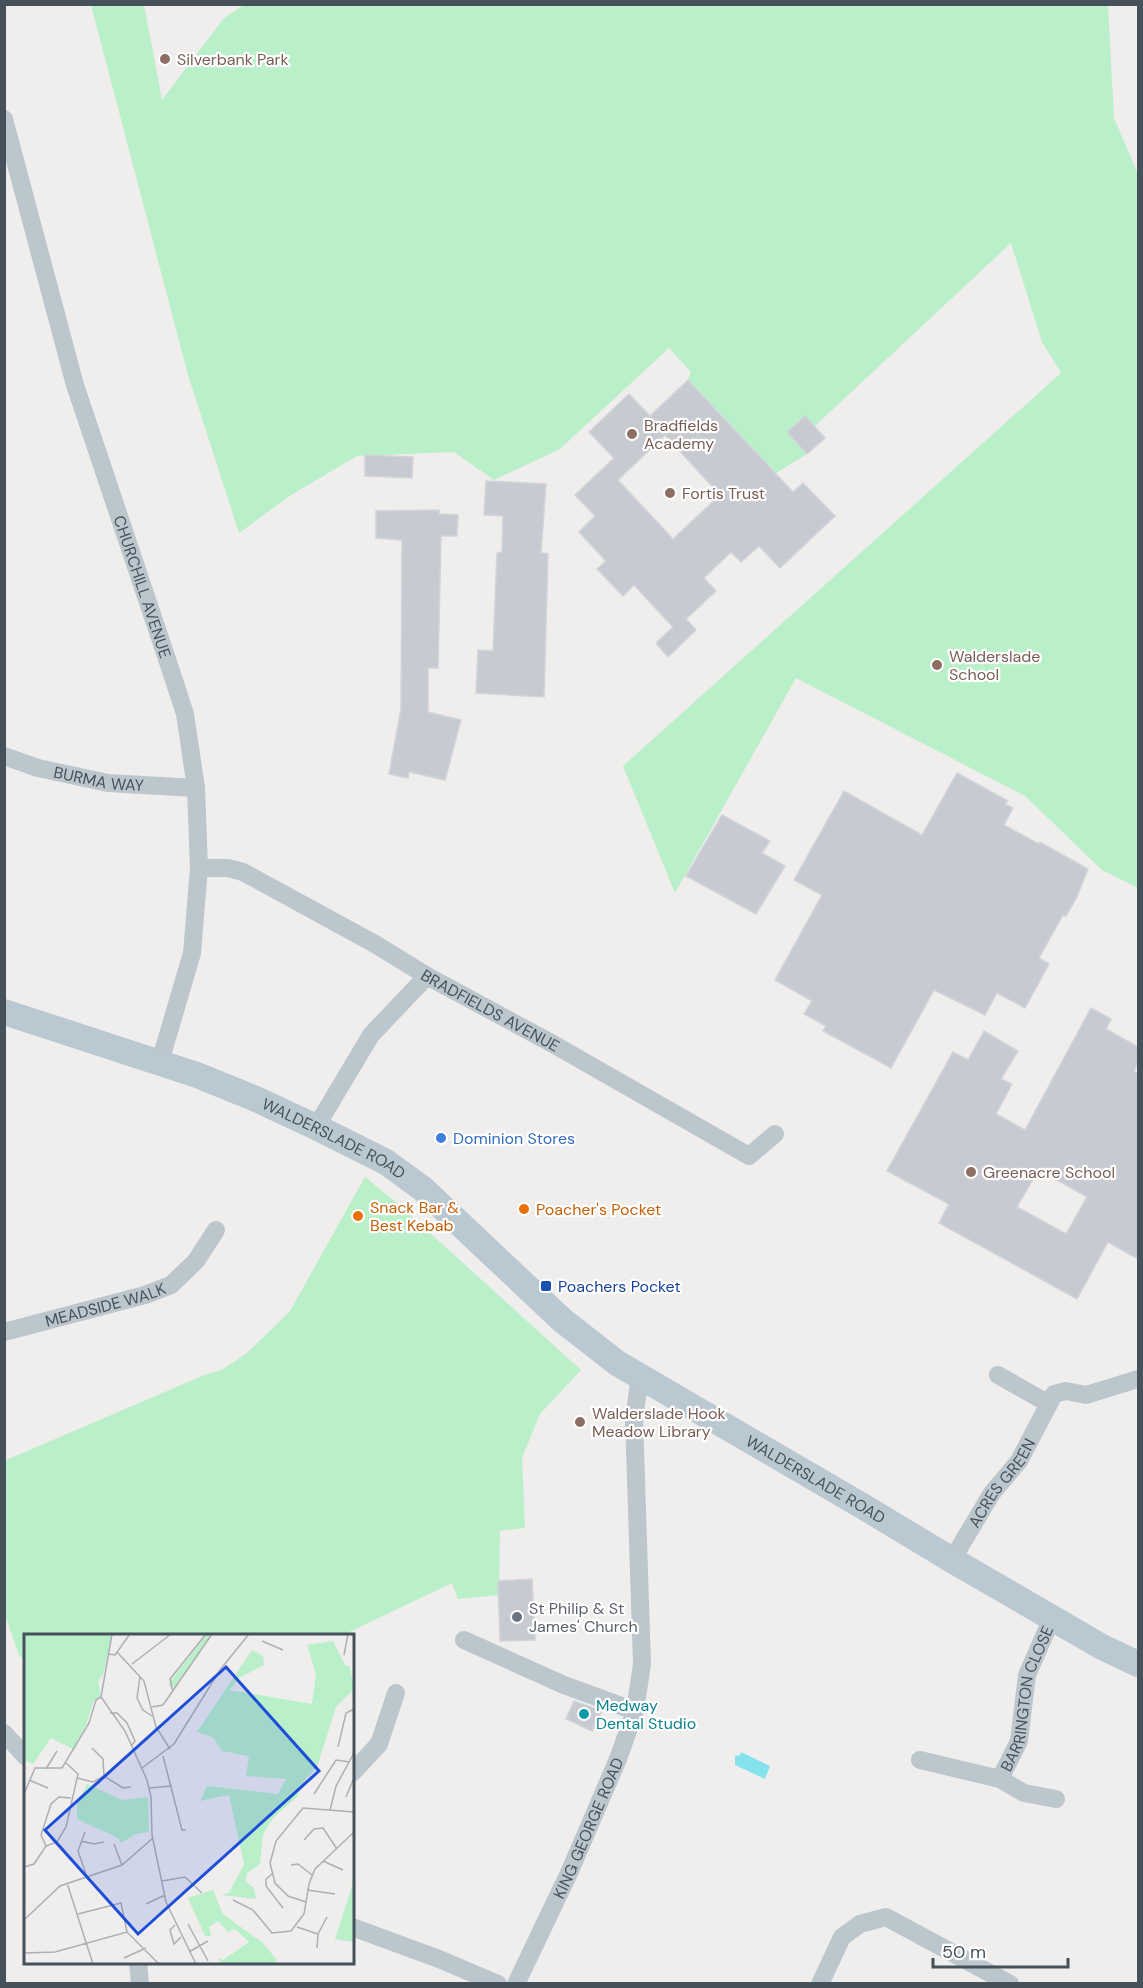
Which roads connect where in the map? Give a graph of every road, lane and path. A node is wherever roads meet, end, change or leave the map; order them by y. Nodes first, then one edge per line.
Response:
1 (4, 119) edge
2 (4, 756) edge
3 (196, 788) junction
4 (199, 868) junction
5 (427, 976) junction
6 (4, 1012) edge
7 (160, 1062) junction
8 (316, 1127) junction
9 (775, 1134) dead end
10 (216, 1230) dead end
11 (4, 1332) edge
12 (998, 1375) dead end
13 (640, 1377) junction
14 (1138, 1379) edge
15 (1049, 1404) junction
16 (952, 1560) junction
17 (1052, 1618) junction
18 (464, 1640) dead end
19 (1138, 1664) edge
20 (396, 1693) dead end
21 (635, 1711) junction
22 (4, 1733) edge
23 (24, 1755) edge
24 (920, 1760) dead end
25 (354, 1771) edge
26 (1000, 1779) junction
27 (1056, 1799) dead end
28 (354, 1929) edge
29 (138, 1964) edge
30 (140, 1983) edge
31 (498, 1983) edge
32 (516, 1983) edge
33 (820, 1983) edge
34 (1010, 1983) edge

1 - 3 street, CHURCHILL AVENUE
2 - 3 street, BURMA WAY
3 - 4 street, CHURCHILL AVENUE
4 - 5 street, BRADFIELDS AVENUE
4 - 7 street, CHURCHILL AVENUE
5 - 8 street
5 - 9 street, BRADFIELDS AVENUE
6 - 7 street, WALDERSLADE ROAD
7 - 8 street, WALDERSLADE ROAD
8 - 13 street, WALDERSLADE ROAD
10 - 11 street, MEADSIDE WALK
12 - 15 street
13 - 16 street, WALDERSLADE ROAD
13 - 21 street, KING GEORGE ROAD
14 - 15 street
15 - 16 street, ACRES GREEN
16 - 17 street, WALDERSLADE ROAD
17 - 19 street, WALDERSLADE ROAD
17 - 26 street, BARRINGTON CLOSE
18 - 21 street
20 - 25 street
21 - 32 street, KING GEORGE ROAD
22 - 23 street
24 - 26 street, BARRINGTON CLOSE
26 - 27 street, BARRINGTON CLOSE
28 - 31 street
29 - 30 street
33 - 34 street

